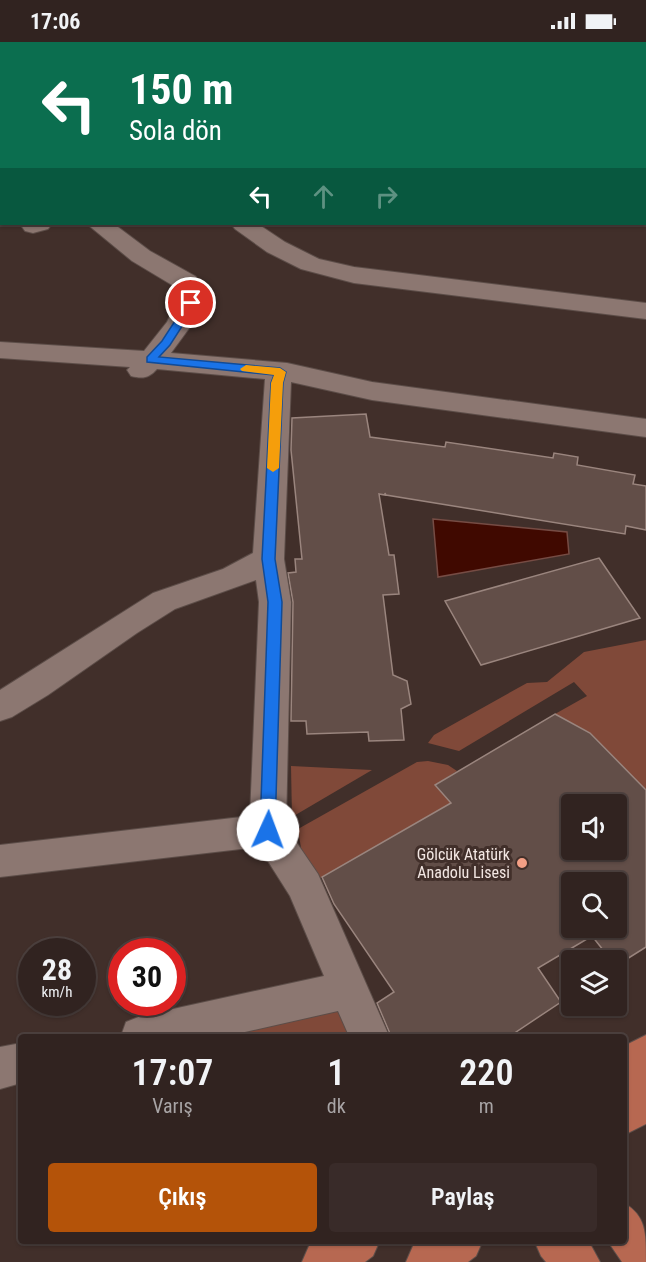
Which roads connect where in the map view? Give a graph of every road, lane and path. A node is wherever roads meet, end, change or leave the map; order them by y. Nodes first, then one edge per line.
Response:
1 (100, 225) edge
2 (244, 225) edge
3 (646, 311) edge
4 (0, 350) edge
5 (0, 358) edge
6 (146, 365) junction
7 (279, 377) junction
8 (646, 428) edge
9 (646, 438) edge
10 (268, 559) junction
11 (0, 707) edge
12 (268, 830) junction
13 (0, 861) edge
14 (348, 990) junction
15 (150, 1034) edge
16 (368, 1034) edge
17 (646, 1055) edge
18 (18, 1065) edge
19 (0, 1068) edge
20 (627, 1069) edge
21 (646, 1099) edge
22 (627, 1112) edge
23 (627, 1230) edge
24 (351, 1244) edge
25 (454, 1244) edge
26 (560, 1244) edge
27 (646, 1257) edge
28 (326, 1262) edge
29 (429, 1262) edge
30 (577, 1262) edge

1 - 6 street
2 - 3 street
4 - 6 street
5 - 6 street
6 - 7 street
7 - 8 street
7 - 9 street
7 - 10 street
10 - 11 street
10 - 12 street
12 - 13 street
12 - 14 street
14 - 15 street
14 - 16 street
17 - 20 main road
18 - 19 street
21 - 22 main road
23 - 27 main road
24 - 28 main road
25 - 29 main road
26 - 30 main road

